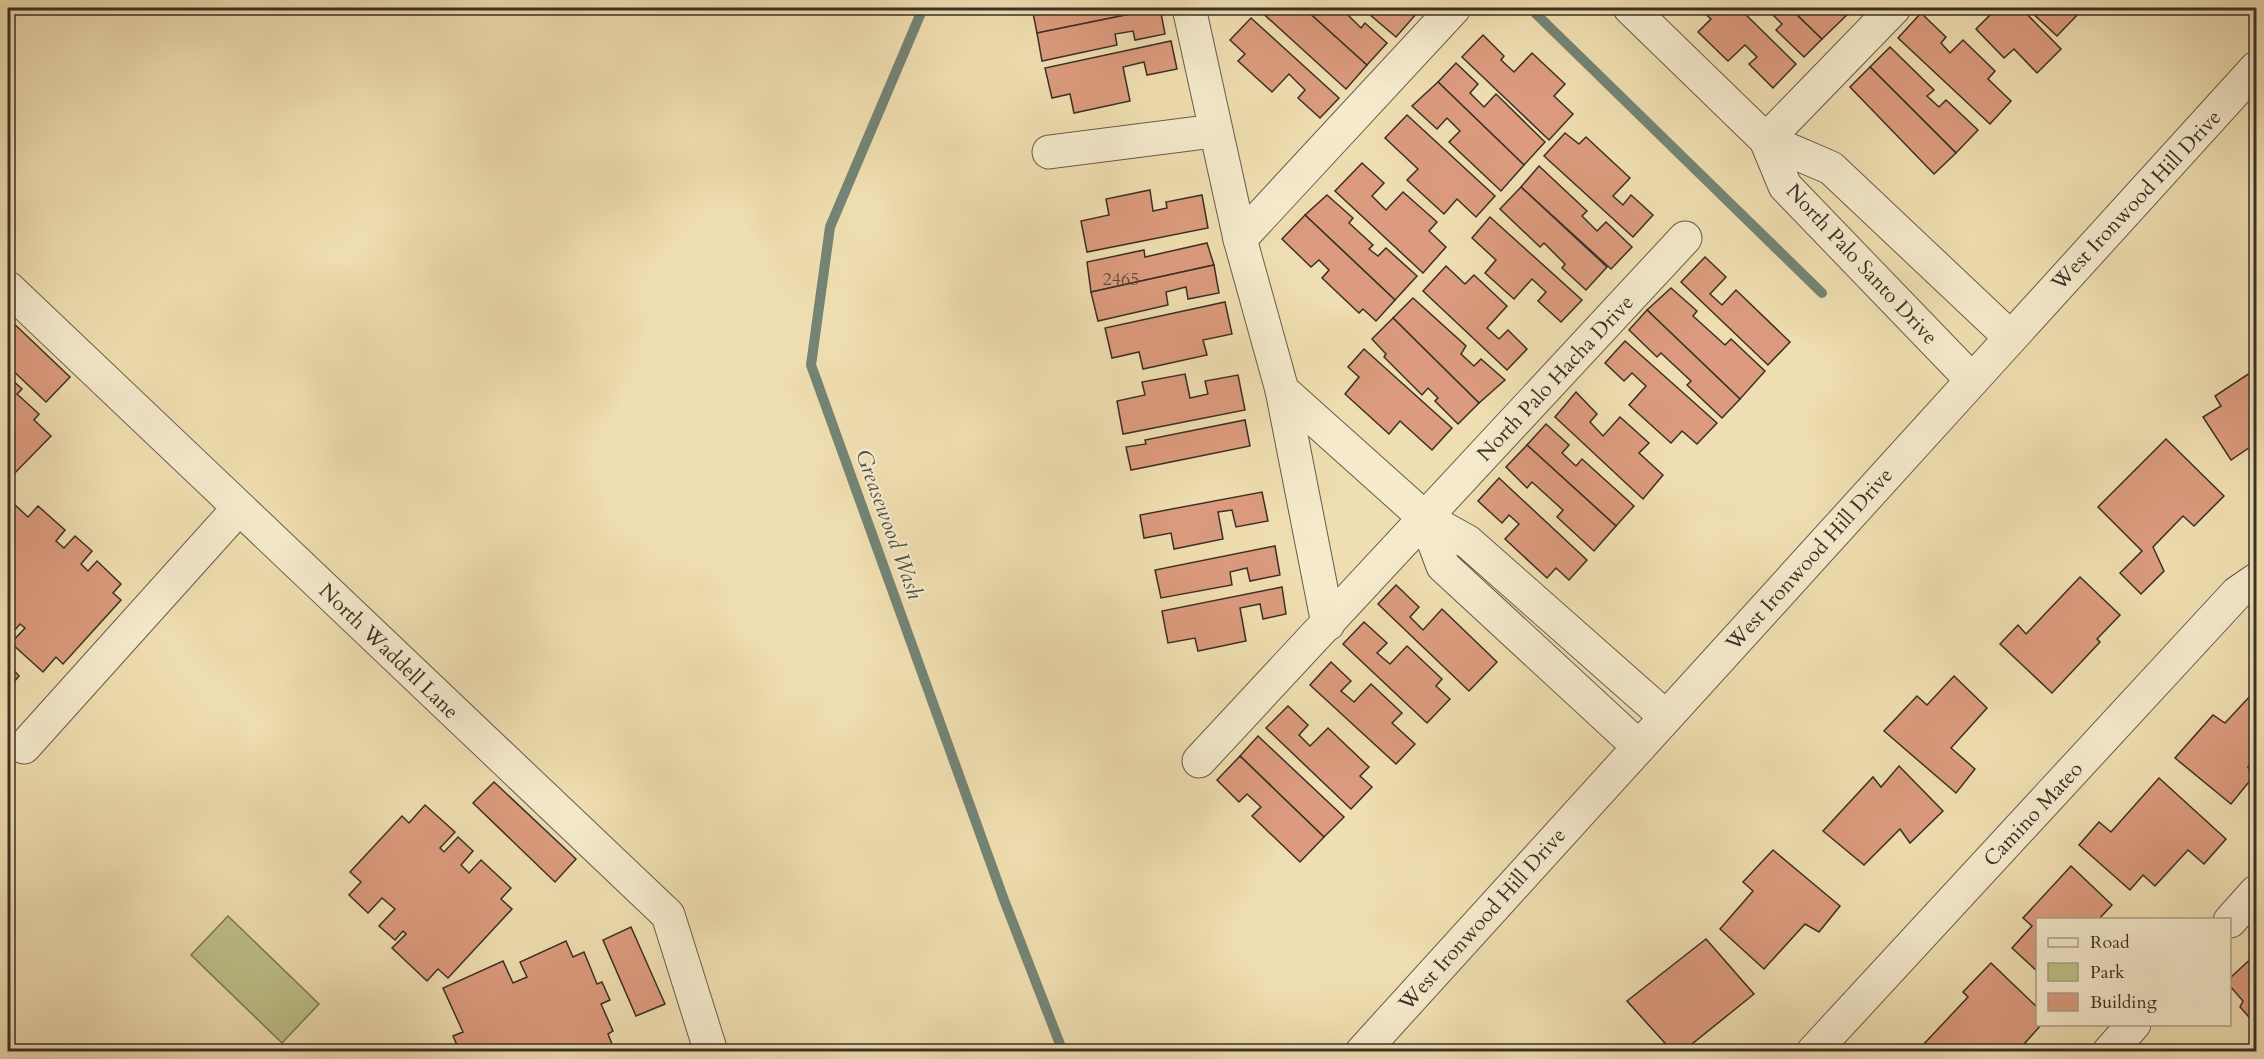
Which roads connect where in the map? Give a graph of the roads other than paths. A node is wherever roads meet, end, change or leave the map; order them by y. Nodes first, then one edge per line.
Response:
1 (1189, 8) edge
2 (1454, 8) edge
3 (1630, 8) edge
4 (1894, 8) edge
5 (2256, 68) edge
6 (1214, 131) junction
7 (1766, 140) junction
8 (1049, 152) dead end
9 (1881, 216) junction
10 (1685, 238) dead end
11 (1239, 239) junction
12 (1845, 248) junction
13 (8, 288) edge
14 (2010, 337) junction
15 (1971, 380) junction
16 (1282, 390) junction
17 (239, 508) junction
18 (1425, 518) junction
19 (2256, 580) edge
20 (1522, 590) junction
21 (1498, 616) junction
22 (1328, 624) junction
23 (1666, 717) junction
24 (1639, 747) junction
25 (13, 748) edge
26 (1199, 761) dead end
27 (2256, 892) edge
28 (2231, 919) edge
29 (2132, 1026) edge
30 (711, 1052) edge
31 (1362, 1052) edge
32 (1813, 1052) edge
33 (2109, 1052) edge

1 - 6 street
2 - 11 street
3 - 7 street, North Palo Santo Drive
4 - 7 street
5 - 14 street, West Ironwood Hill Drive
6 - 8 street
6 - 11 street
7 - 9 street, North Palo Santo Drive
7 - 12 street, North Palo Santo Drive
9 - 12 street
9 - 14 street, North Palo Santo Drive
10 - 18 street, North Palo Hacha Drive
11 - 16 street
12 - 15 street, North Palo Santo Drive
13 - 17 street, North Waddell Lane
14 - 15 street, West Ironwood Hill Drive
15 - 23 street, West Ironwood Hill Drive
16 - 18 street
16 - 22 street
17 - 25 street
17 - 30 street, North Waddell Lane
18 - 20 street
18 - 21 street
18 - 22 street, North Palo Hacha Drive
19 - 32 street, Camino Mateo
20 - 21 street
20 - 23 street
21 - 24 street
22 - 26 street, North Palo Hacha Drive
23 - 24 street, West Ironwood Hill Drive
24 - 31 street, West Ironwood Hill Drive
27 - 28 street
29 - 33 street

